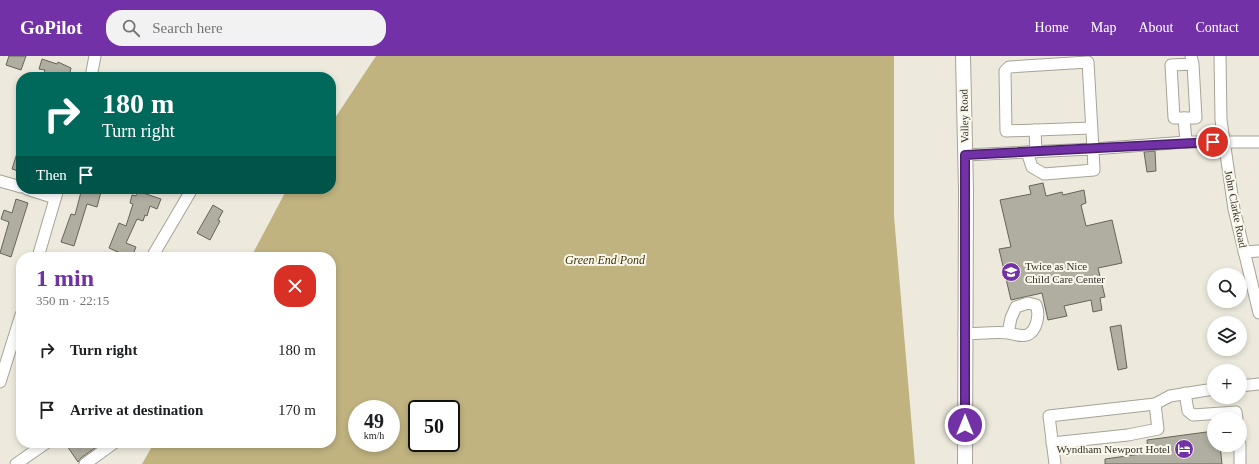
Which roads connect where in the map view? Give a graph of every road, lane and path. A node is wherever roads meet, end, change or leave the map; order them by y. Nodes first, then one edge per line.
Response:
1 (963, 56) edge
2 (1220, 56) edge
3 (93, 57) edge
4 (1192, 60) edge
5 (92, 72) edge
6 (1184, 118) junction
7 (1092, 128) junction
8 (1035, 130) junction
9 (1186, 142) junction
10 (1225, 142) junction
11 (1259, 142) edge
12 (1093, 149) junction
13 (1031, 152) junction
14 (965, 155) junction
15 (0, 180) edge
16 (16, 185) edge
17 (57, 194) edge
18 (189, 194) edge
19 (1259, 251) edge
20 (39, 252) edge
21 (155, 252) edge
22 (1244, 252) junction
23 (1259, 313) edge
24 (1008, 333) dead end
25 (964, 334) junction
26 (16, 348) edge
27 (0, 382) edge
28 (1259, 384) edge
29 (1247, 385) edge
30 (1207, 390) edge
31 (1185, 393) junction
32 (1155, 404) junction
33 (1207, 414) edge
34 (1052, 444) junction
35 (39, 448) edge
36 (108, 448) edge
37 (1240, 452) edge
38 (92, 462) edge
39 (16, 464) edge
40 (965, 464) edge
41 (1055, 464) edge
42 (1240, 464) edge

1 - 14 main road, Valley Road
2 - 10 street, John Clarke Road
3 - 5 street
4 - 6 street
4 - 6 street
6 - 9 street
7 - 8 street
7 - 8 street
7 - 12 street
8 - 13 street
9 - 10 street
9 - 12 street
10 - 11 street
10 - 22 street, John Clarke Road
12 - 13 street
12 - 13 street
13 - 14 street
14 - 25 main road, Valley Road
15 - 16 street
17 - 20 street
18 - 21 street
19 - 22 street
22 - 23 street, John Clarke Road
24 - 25 street
25 - 40 main road, Valley Road
26 - 27 street
28 - 29 street
30 - 31 street
31 - 32 street
31 - 33 street
32 - 34 street
32 - 34 street
34 - 41 street
35 - 39 street
36 - 38 street
37 - 42 street

